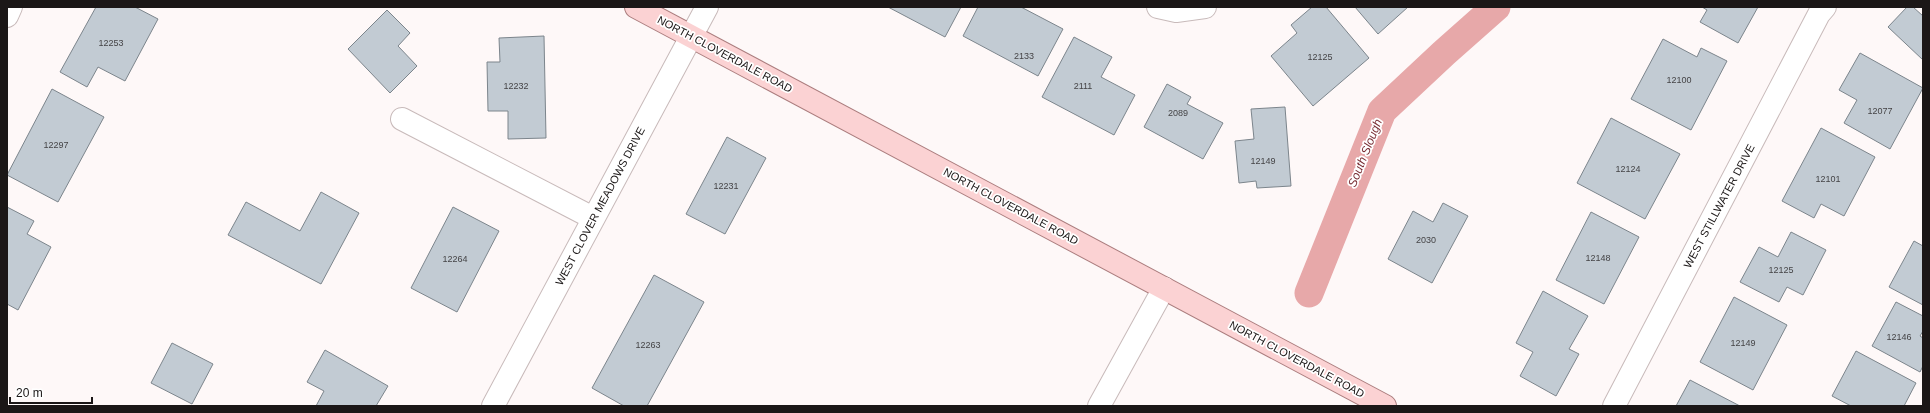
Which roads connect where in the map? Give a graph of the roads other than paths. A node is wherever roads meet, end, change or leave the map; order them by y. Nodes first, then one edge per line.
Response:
1 (11, 7) edge
2 (636, 7) edge
3 (707, 7) edge
4 (1158, 7) edge
5 (1825, 7) edge
6 (1201, 8) edge
7 (7, 16) edge
8 (691, 37) junction
9 (402, 119) dead end
10 (593, 218) junction
11 (1164, 288) junction
12 (1374, 403) edge
13 (493, 406) edge
14 (1099, 406) edge
15 (1614, 406) edge

1 - 7 street
2 - 8 main road, NORTH CLOVERDALE ROAD
3 - 8 street, WEST CLOVER MEADOWS DRIVE
4 - 6 street
5 - 15 street, WEST STILLWATER DRIVE
8 - 10 street, WEST CLOVER MEADOWS DRIVE
8 - 11 main road, NORTH CLOVERDALE ROAD
9 - 10 street
10 - 13 street, WEST CLOVER MEADOWS DRIVE
11 - 12 main road, NORTH CLOVERDALE ROAD
11 - 14 street

